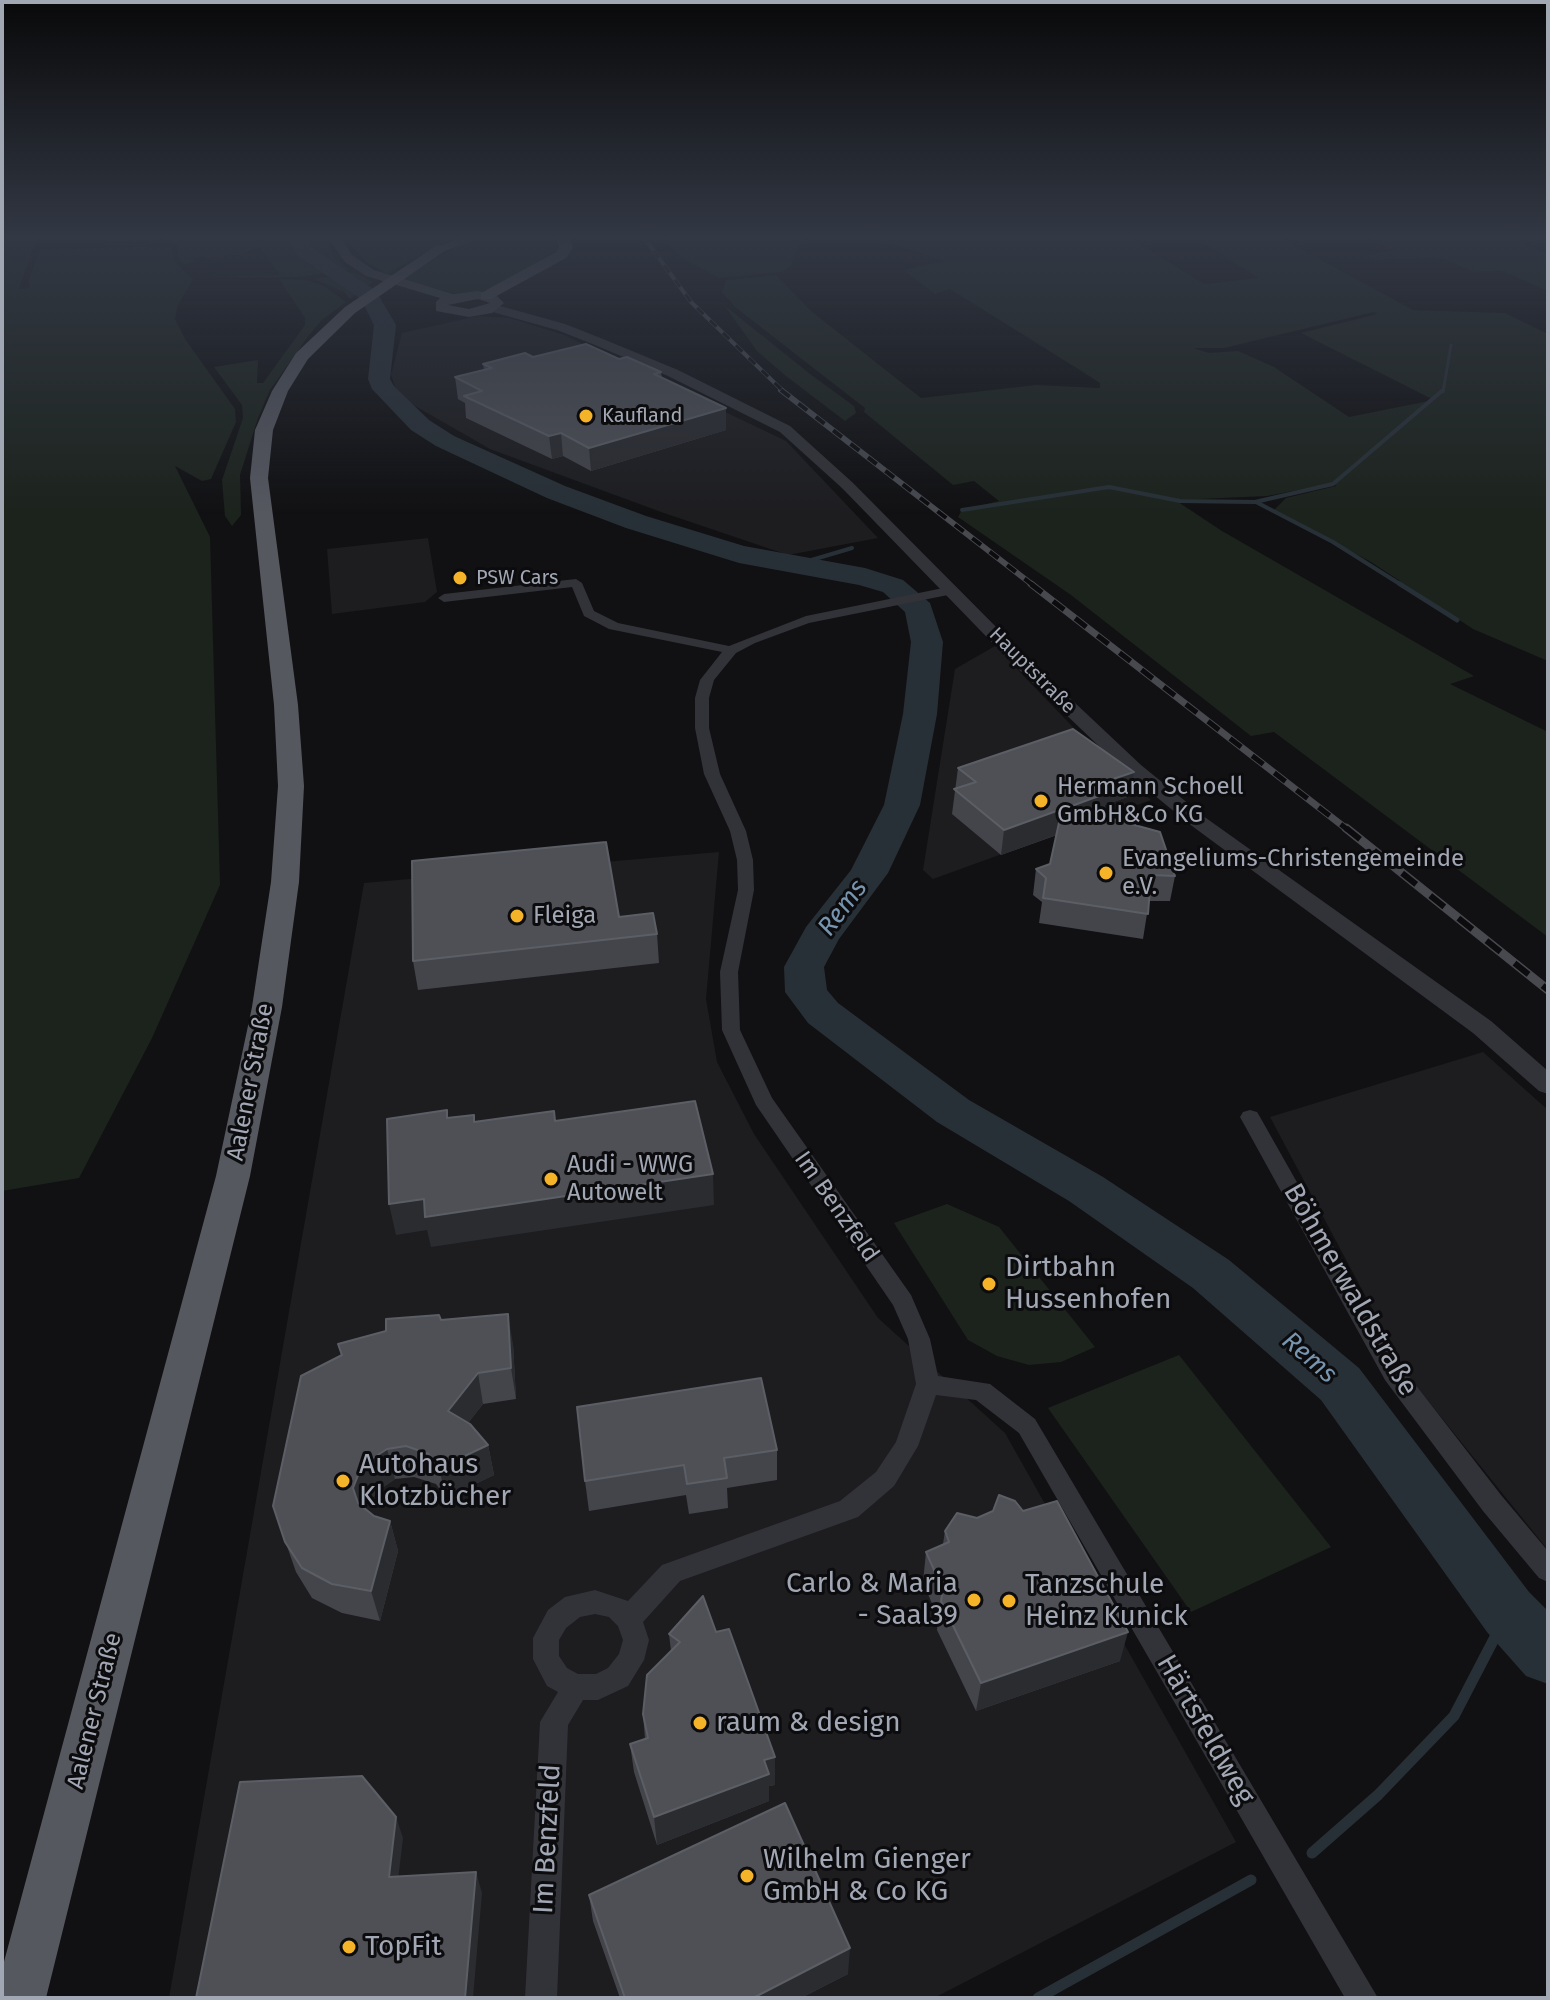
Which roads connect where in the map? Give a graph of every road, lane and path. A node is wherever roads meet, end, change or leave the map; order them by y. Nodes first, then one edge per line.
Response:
1 (329, 329) edge
2 (567, 329) edge
3 (953, 590) junction
4 (444, 598) dead end
5 (731, 650) junction
6 (1548, 1085) edge
7 (1250, 1117) dead end
8 (928, 1384) junction
9 (1548, 1570) edge
10 (629, 1619) junction
11 (576, 1687) junction
12 (20, 1998) edge
13 (541, 1998) edge
14 (1362, 1998) edge

1 - 12 highway, Aalener Straße
2 - 3 street, Hauptstraße
3 - 5 street, Im Benzfeld
3 - 6 street, Hauptstraße
4 - 5 street
5 - 8 street, Im Benzfeld
7 - 9 street, Böhmerwaldstraße
8 - 10 street
8 - 14 street, Härtsfeldweg
10 - 11 street
10 - 11 street
11 - 13 street, Im Benzfeld

